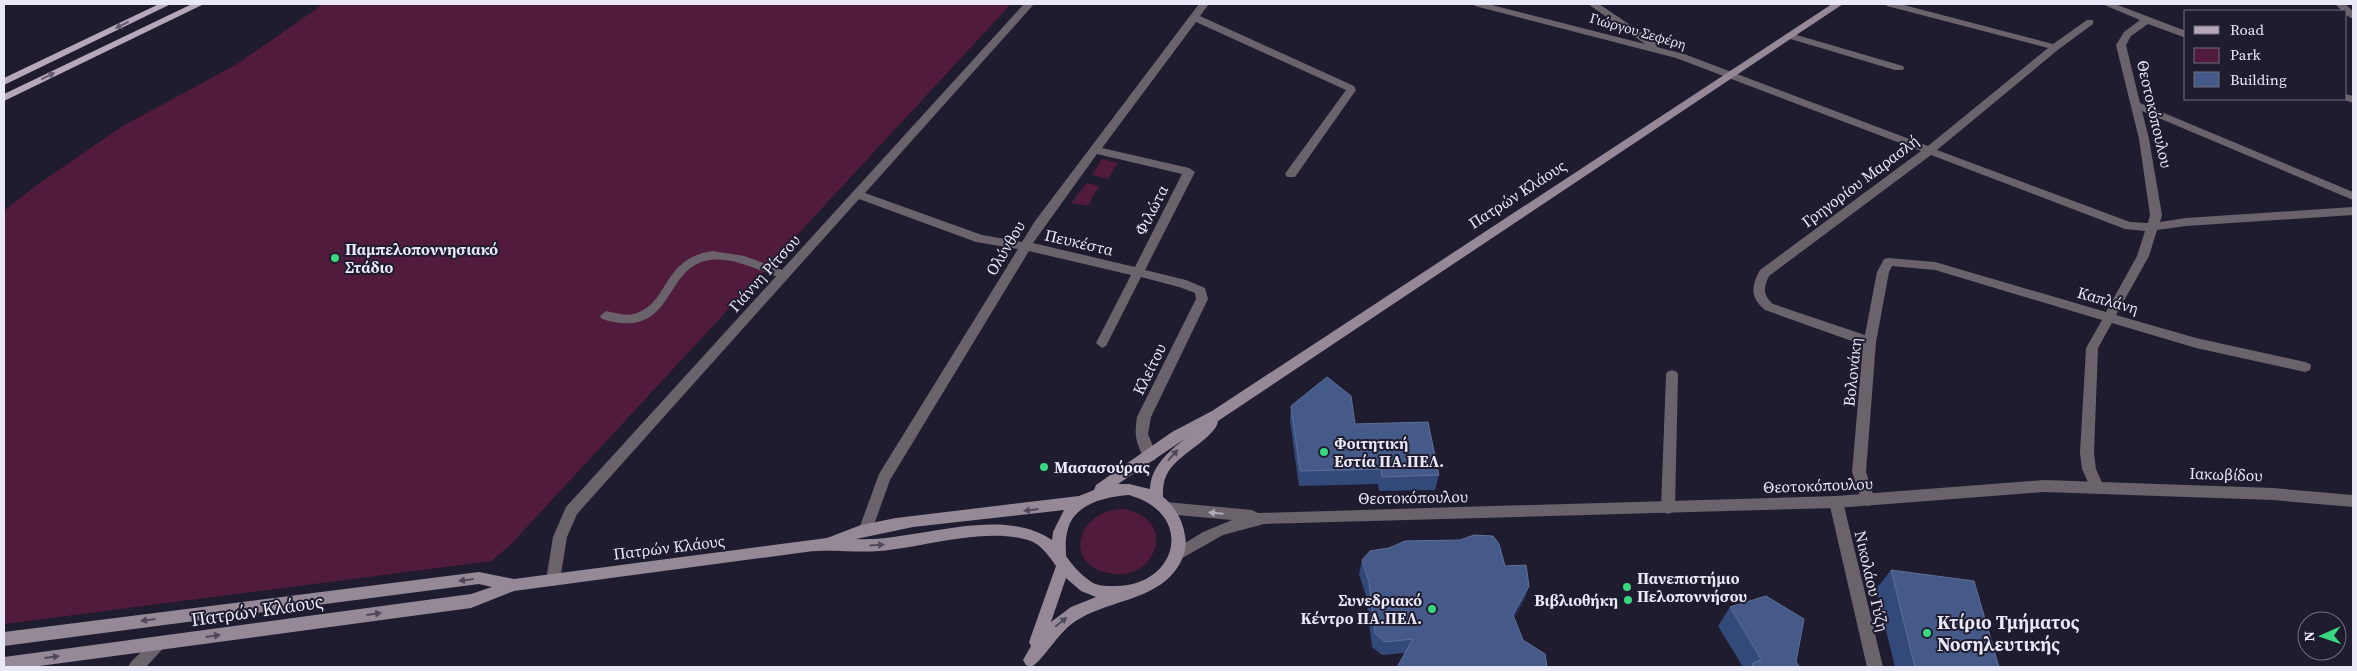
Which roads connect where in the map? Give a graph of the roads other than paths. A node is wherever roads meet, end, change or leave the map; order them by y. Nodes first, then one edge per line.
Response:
1 (166, 4) edge
2 (198, 4) edge
3 (1029, 4) edge
4 (1204, 4) edge
5 (1478, 4) edge
6 (1593, 4) edge
7 (1838, 4) edge
8 (1890, 4) edge
9 (2107, 4) edge
10 (2341, 4) edge
11 (2353, 8) edge
12 (2353, 16) edge
13 (1193, 17) junction
14 (2147, 20) junction
15 (2090, 22) dead end
16 (2184, 34) edge
17 (1790, 36) junction
18 (2055, 47) junction
19 (1661, 50) junction
20 (1899, 68) dead end
21 (1730, 75) junction
22 (4, 82) edge
23 (4, 98) edge
24 (2137, 104) junction
25 (1094, 150) junction
26 (1930, 150) junction
27 (1291, 174) dead end
28 (857, 194) junction
29 (2353, 196) edge
30 (2353, 211) edge
31 (2153, 227) junction
32 (1025, 246) junction
33 (1902, 262) joint
34 (1138, 272) junction
35 (784, 275) junction
36 (1202, 299) joint
37 (606, 316) dead end
38 (2108, 318) junction
39 (1870, 342) junction
40 (1102, 343) dead end
41 (2306, 367) dead end
42 (1672, 375) dead end
43 (1217, 415) junction
44 (1150, 456) junction
45 (2097, 487) junction
46 (1092, 494) junction
47 (1868, 500) junction
48 (2353, 501) edge
49 (1079, 502) junction
50 (1836, 502) junction
51 (1161, 504) junction
52 (1668, 508) junction
53 (1264, 518) junction
54 (866, 529) junction
55 (828, 544) junction
56 (1176, 555) junction
57 (1061, 562) junction
58 (553, 580) junction
59 (514, 585) junction
60 (1124, 593) junction
61 (4, 639) edge
62 (160, 643) junction
63 (4, 664) edge
64 (1030, 664) edge
65 (136, 667) edge
66 (1875, 667) edge

1 -> 22 main road
23 -> 2 main road
3 - 28 street, Γιάννη Ρίτσου
4 - 13 street, Ολύνθου
5 - 19 street, Γιώργου Σεφέρη
6 - 19 street
7 - 17 main road, Πατρών Κλάους
8 - 18 street
9 - 14 street
10 - 11 street
10 - 12 street
13 - 25 street, Ολύνθου
13 - 27 street
14 - 16 street
14 - 24 street, Θεοτοκόπουλου
15 - 18 street, Γρηγορίου Μαρασλή
17 - 20 street
17 - 21 main road, Πατρών Κλάους
18 - 26 street, Γρηγορίου Μαρασλή
19 - 21 street, Γιώργου Σεφέρη
21 - 26 street, Γιώργου Σεφέρη
21 - 43 main road, Πατρών Κλάους
24 - 29 street
24 - 31 street, Θεοτοκόπουλου
25 - 32 street, Ολύνθου
25 - 34 street, Φιλώτα
26 - 31 street, Γιώργου Σεφέρη
26 - 39 street, Γρηγορίου Μαρασλή
28 - 32 street, Πευκέστα
28 - 35 street, Γιάννη Ρίτσου
30 - 31 street
31 - 38 street, Θεοτοκόπουλου
32 - 34 street, Πευκέστα
32 - 54 street, Ολύνθου
33 - 38 street, Καπλάνη
33 - 39 street, Βολονάκη
34 - 36 street, Πευκέστα
34 - 40 street, Φιλώτα
35 - 37 street
35 - 58 street, Γιάννη Ρίτσου
36 - 44 street, Κλείτου
38 - 41 street, Καπλάνη
38 - 45 street, Θεοτοκόπουλου
39 - 47 street, Βολονάκη
42 - 52 street
43 - 44 main road
51 -> 43 main road
44 - 46 main road
45 - 47 street, Θεοτοκόπουλου
45 - 48 street, Ιακωβίδου
46 - 49 main road
46 - 51 main road
47 - 50 street, Θεοτοκόπουλου
49 -> 54 main road
49 - 57 main road
50 - 52 street, Θεοτοκόπουλου
50 - 66 street, Νικολάου Γύζη
53 -> 51 street
51 - 56 main road
52 - 53 street, Θεοτοκόπουλου
53 - 56 street
54 - 55 main road
55 -> 57 main road
55 - 58 main road, Πατρών Κλάους
56 - 60 main road
57 - 60 main road
57 - 64 main road
58 - 59 main road, Πατρών Κλάους
59 -> 61 main road, Πατρών Κλάους
62 -> 59 main road, Πατρών Κλάους
64 -> 60 main road
63 -> 62 main road, Πατρών Κλάους
62 - 65 street

